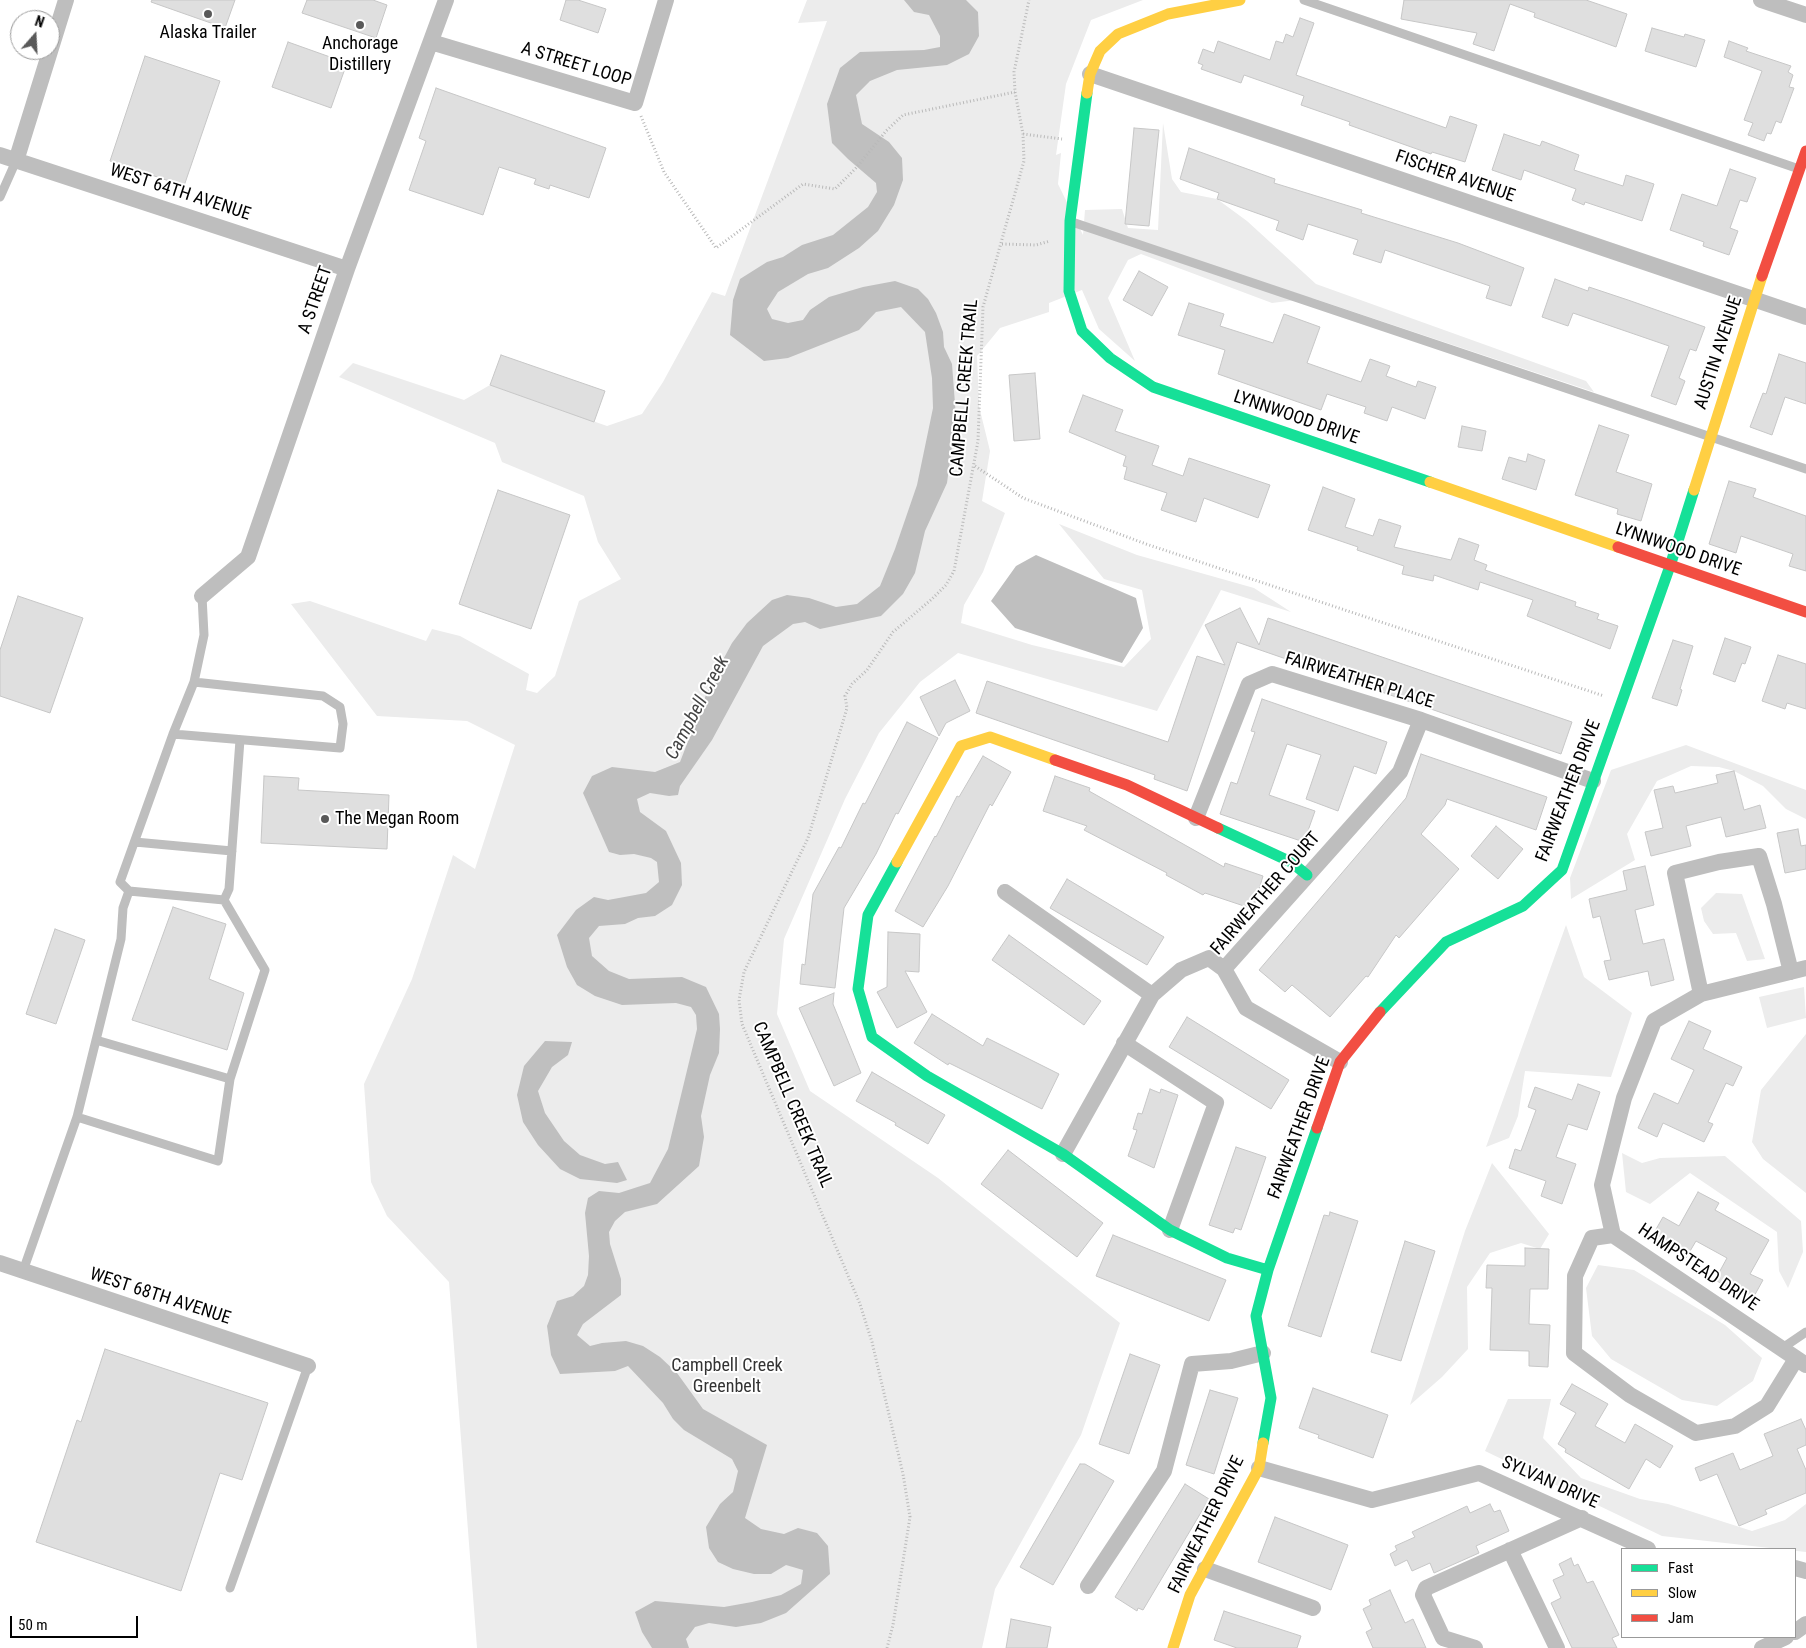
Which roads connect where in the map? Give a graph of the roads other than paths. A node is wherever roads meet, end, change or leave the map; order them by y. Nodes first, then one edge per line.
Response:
1 (66, 0) edge
2 (446, 0) edge
3 (666, 0) edge
4 (1240, 0) edge
5 (1304, 0) edge
6 (1761, 0) edge
7 (1806, 15) edge
8 (431, 42) junction
9 (1090, 74) junction
10 (1806, 152) edge
11 (0, 155) edge
12 (16, 161) junction
13 (1803, 170) edge
14 (0, 197) edge
15 (1070, 221) junction
16 (348, 269) junction
17 (1754, 300) junction
18 (1806, 317) edge
19 (1711, 437) junction
20 (1806, 469) edge
21 (1670, 566) junction
22 (202, 596) joint
23 (1806, 612) edge
24 (194, 682) junction
25 (1421, 720) junction
26 (173, 734) junction
27 (240, 740) junction
28 (1593, 781) junction
29 (1196, 818) junction
30 (135, 842) junction
31 (232, 851) junction
32 (1307, 875) junction
33 (129, 891) junction
34 (1005, 892) dead end
35 (224, 900) junction
36 (1224, 969) junction
37 (1798, 970) edge
38 (1701, 994) junction
39 (1152, 995) junction
40 (96, 1040) junction
41 (1124, 1043) junction
42 (1340, 1062) junction
43 (230, 1079) junction
44 (77, 1116) junction
45 (1063, 1154) junction
46 (1170, 1230) junction
47 (1613, 1235) junction
48 (0, 1263) edge
49 (1268, 1270) junction
50 (23, 1272) junction
51 (1806, 1332) edge
52 (1781, 1349) junction
53 (1263, 1353) junction
54 (1801, 1362) edge
55 (308, 1366) joint
56 (1259, 1468) junction
57 (1582, 1518) junction
58 (1646, 1548) edge
59 (1510, 1550) junction
60 (1205, 1569) junction
61 (1088, 1586) dead end
62 (230, 1588) dead end
63 (1313, 1608) dead end
64 (1782, 1642) edge
65 (1173, 1648) edge
66 (1475, 1648) edge
67 (1557, 1648) edge
68 (1762, 1648) edge

1 - 12 street
2 - 8 street, A STREET
3 - 8 street, A STREET LOOP
4 - 9 street, LYNNWOOD DRIVE
5 - 13 lane
6 - 7 street
8 - 16 street, A STREET
9 - 15 street, LYNNWOOD DRIVE
9 - 17 street, FISCHER AVENUE
10 - 13 street, AUSTIN AVENUE
11 - 12 street, WEST 64TH AVENUE
12 - 14 lane
12 - 16 street, WEST 64TH AVENUE
13 - 17 street, AUSTIN AVENUE
15 - 19 lane
15 - 21 street, LYNNWOOD DRIVE
16 - 22 street, A STREET
17 - 18 street, FISCHER AVENUE
17 - 19 street, AUSTIN AVENUE
19 - 20 lane
19 - 21 street, AUSTIN AVENUE
21 - 23 street, LYNNWOOD DRIVE
21 - 28 street, FAIRWEATHER DRIVE
22 - 24 lane
24 - 26 lane
24 - 27 lane
25 - 28 street, FAIRWEATHER PLACE
25 - 29 street, FAIRWEATHER PLACE
25 - 32 street, FAIRWEATHER COURT
26 - 27 lane
26 - 30 lane
27 - 31 lane
28 - 42 street, FAIRWEATHER DRIVE
29 - 32 street
29 - 45 street
30 - 31 lane
30 - 33 lane
31 - 35 lane
32 - 36 street, FAIRWEATHER COURT
33 - 35 lane
33 - 40 lane
34 - 39 street
35 - 43 lane
36 - 39 street
36 - 42 street, FAIRWEATHER COURT
37 - 38 street, HAMPSTEAD DRIVE
37 - 38 street
38 - 47 street, HAMPSTEAD DRIVE
39 - 41 street
40 - 43 lane
40 - 44 lane
41 - 45 street
41 - 46 street
42 - 49 street, FAIRWEATHER DRIVE
43 - 44 lane
44 - 50 lane
45 - 46 street
46 - 49 street
47 - 52 street, HAMPSTEAD DRIVE
47 - 54 street
48 - 50 street, WEST 68TH AVENUE
49 - 53 street, FAIRWEATHER DRIVE
50 - 55 street, WEST 68TH AVENUE
51 - 52 lane
52 - 54 street, HAMPSTEAD DRIVE
53 - 56 street, FAIRWEATHER DRIVE
53 - 61 street
55 - 62 lane
56 - 57 street, SYLVAN DRIVE
56 - 60 street, FAIRWEATHER DRIVE
57 - 58 street, SYLVAN DRIVE
57 - 59 street
59 - 66 street
59 - 67 street
60 - 63 street
60 - 65 street, FAIRWEATHER DRIVE
64 - 68 street

